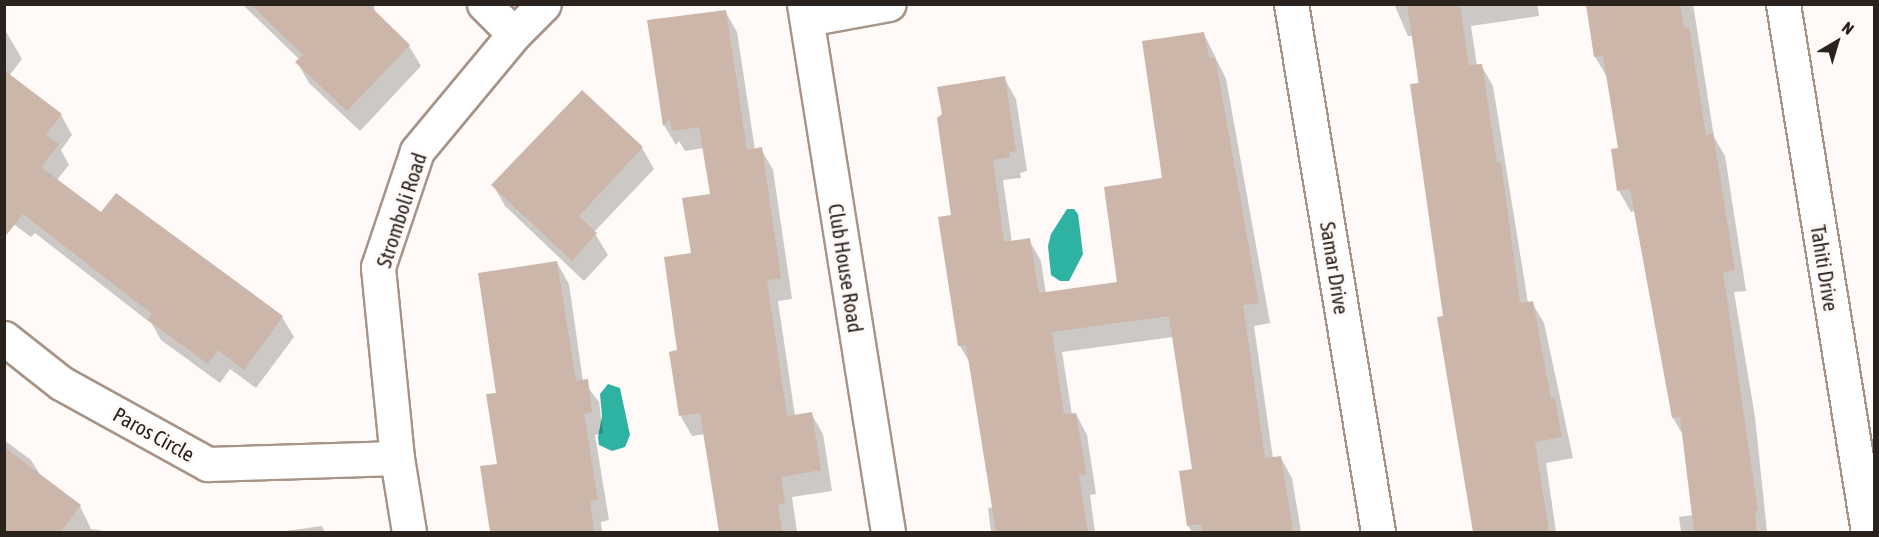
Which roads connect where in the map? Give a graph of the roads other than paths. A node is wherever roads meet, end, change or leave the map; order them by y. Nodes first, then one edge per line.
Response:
1 (484, 4) edge
2 (544, 4) edge
3 (889, 4) edge
4 (1291, 4) edge
5 (1783, 4) edge
6 (805, 12) edge
7 (514, 34) junction
8 (4, 338) edge
9 (397, 458) junction
10 (409, 532) edge
11 (888, 532) edge
12 (1378, 532) edge
13 (1868, 532) edge

1 - 7 street
2 - 7 street, Stromboli Road
3 - 6 street
4 - 12 street, Samar Drive
5 - 13 street, Tahiti Drive
6 - 11 street, Club House Road
7 - 9 street, Stromboli Road
8 - 9 street, Paros Circle
9 - 10 street, Stromboli Road

